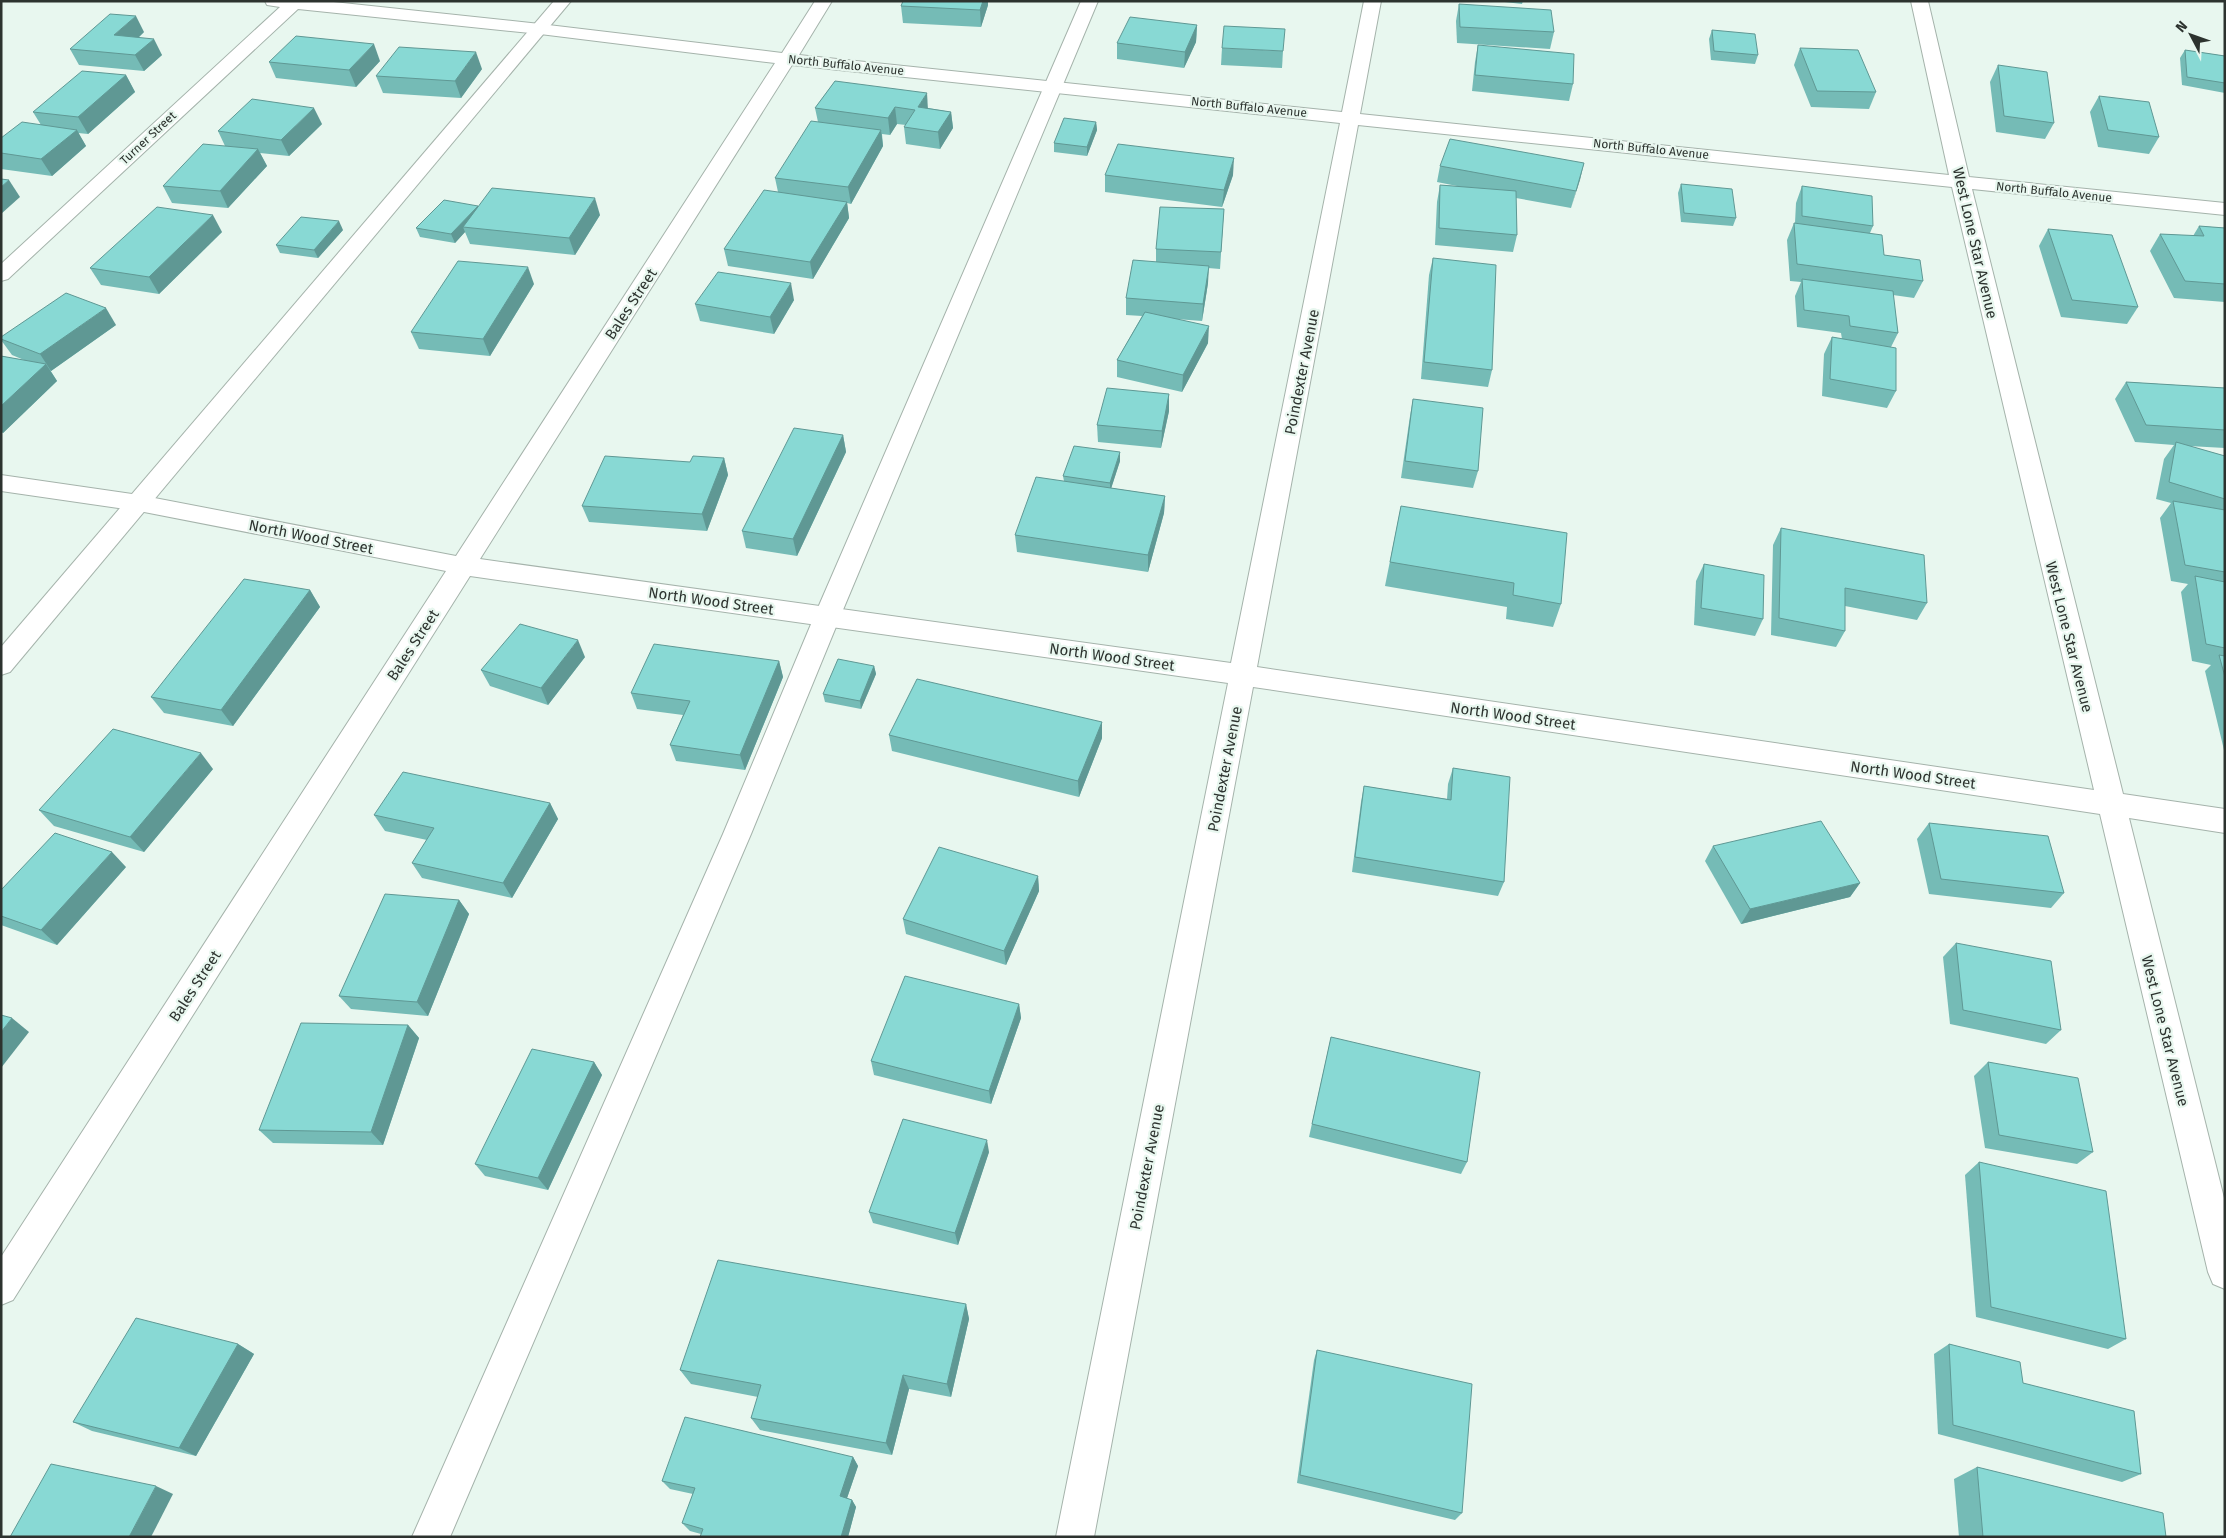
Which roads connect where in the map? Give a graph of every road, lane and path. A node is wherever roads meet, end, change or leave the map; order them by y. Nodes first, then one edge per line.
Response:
1 (273, 1) edge
2 (563, 1) edge
3 (824, 1) edge
4 (1090, 1) edge
5 (1373, 1) edge
6 (1919, 1) edge
7 (294, 2) edge
8 (540, 28) junction
9 (787, 59) junction
10 (1053, 88) junction
11 (1351, 118) junction
12 (1960, 183) junction
13 (2225, 208) edge
14 (1, 275) edge
15 (1, 483) edge
16 (139, 504) junction
17 (464, 566) junction
18 (827, 617) junction
19 (1, 665) edge
20 (1243, 676) junction
21 (2110, 804) junction
22 (2225, 821) edge
23 (2225, 1272) edge
24 (1, 1288) edge
25 (431, 1537) edge
26 (1075, 1537) edge

1 - 7 street, North Buffalo Avenue
2 - 8 street
3 - 9 street, Bales Street
4 - 10 street
5 - 11 street, Poindexter Avenue
6 - 12 street, West Lone Star Avenue
7 - 8 street, North Buffalo Avenue
7 - 14 street, Turner Street
8 - 9 street, North Buffalo Avenue
8 - 16 street
9 - 10 street, North Buffalo Avenue
9 - 17 street, Bales Street
10 - 11 street, North Buffalo Avenue
10 - 18 street
11 - 12 street, North Buffalo Avenue
11 - 20 street, Poindexter Avenue
12 - 13 street, North Buffalo Avenue
12 - 21 street, West Lone Star Avenue
15 - 16 street, North Wood Street
16 - 17 street, North Wood Street
16 - 19 street
17 - 18 street, North Wood Street
17 - 24 street, Bales Street
18 - 20 street, North Wood Street
18 - 25 street
20 - 21 street, North Wood Street
20 - 26 street, Poindexter Avenue
21 - 22 street, North Wood Street
21 - 23 street, West Lone Star Avenue

